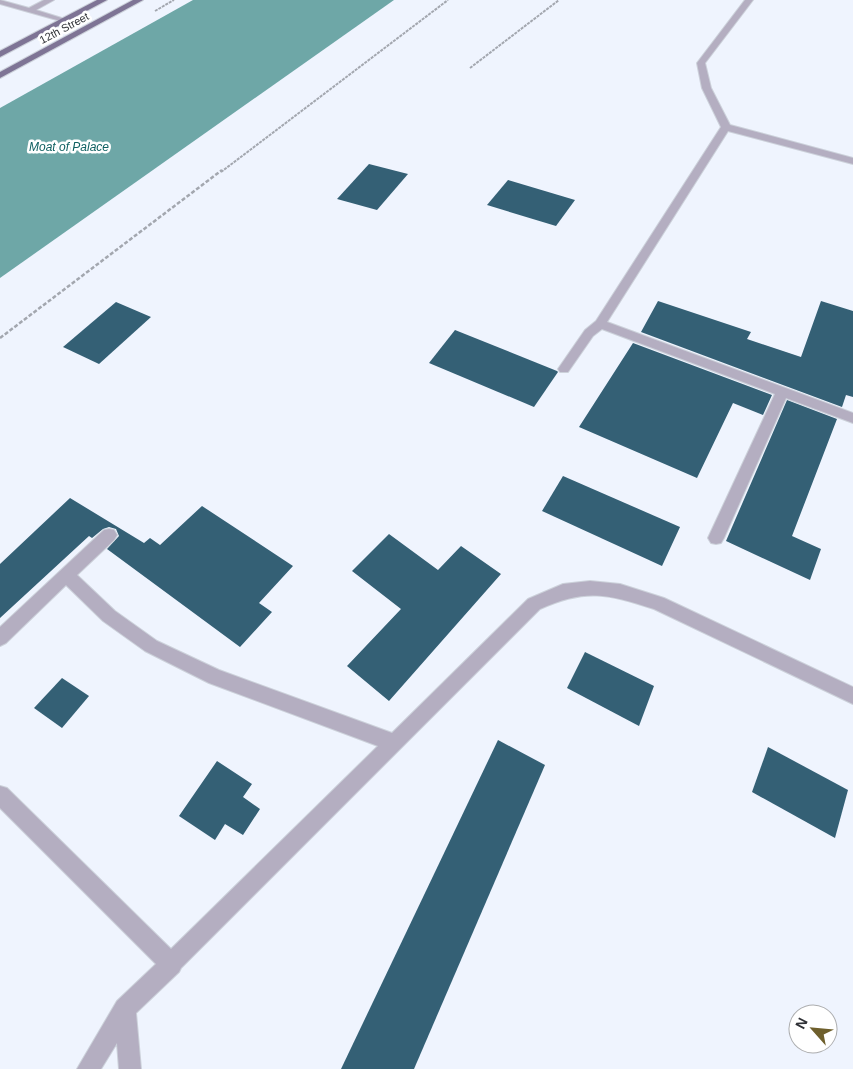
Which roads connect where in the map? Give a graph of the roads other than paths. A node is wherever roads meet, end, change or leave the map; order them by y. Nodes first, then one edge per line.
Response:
1 (50, 0) edge
2 (104, 0) edge
3 (139, 0) edge
4 (749, 0) edge
5 (0, 2) edge
6 (28, 10) junction
7 (64, 20) junction
8 (0, 54) edge
9 (0, 75) edge
10 (726, 127) junction
11 (853, 161) edge
12 (600, 324) junction
13 (564, 369) dead end
14 (782, 392) junction
15 (853, 418) edge
16 (110, 535) dead end
17 (716, 538) dead end
18 (66, 575) junction
19 (0, 638) edge
20 (853, 696) edge
21 (395, 743) junction
22 (0, 795) edge
23 (172, 964) junction
24 (125, 1009) junction
25 (88, 1069) edge
26 (130, 1069) edge

1 - 6 street
2 - 7 main road, 12th Street
3 - 9 main road, 12th Street
4 - 10 street
5 - 6 street
6 - 7 street
7 - 8 main road, 12th Street
10 - 11 street
10 - 12 street
12 - 13 street
12 - 14 street
14 - 15 street
14 - 17 street
16 - 18 street
18 - 19 street
18 - 21 street
20 - 21 street
21 - 23 street
22 - 23 street
23 - 24 street
24 - 25 street
24 - 26 street

